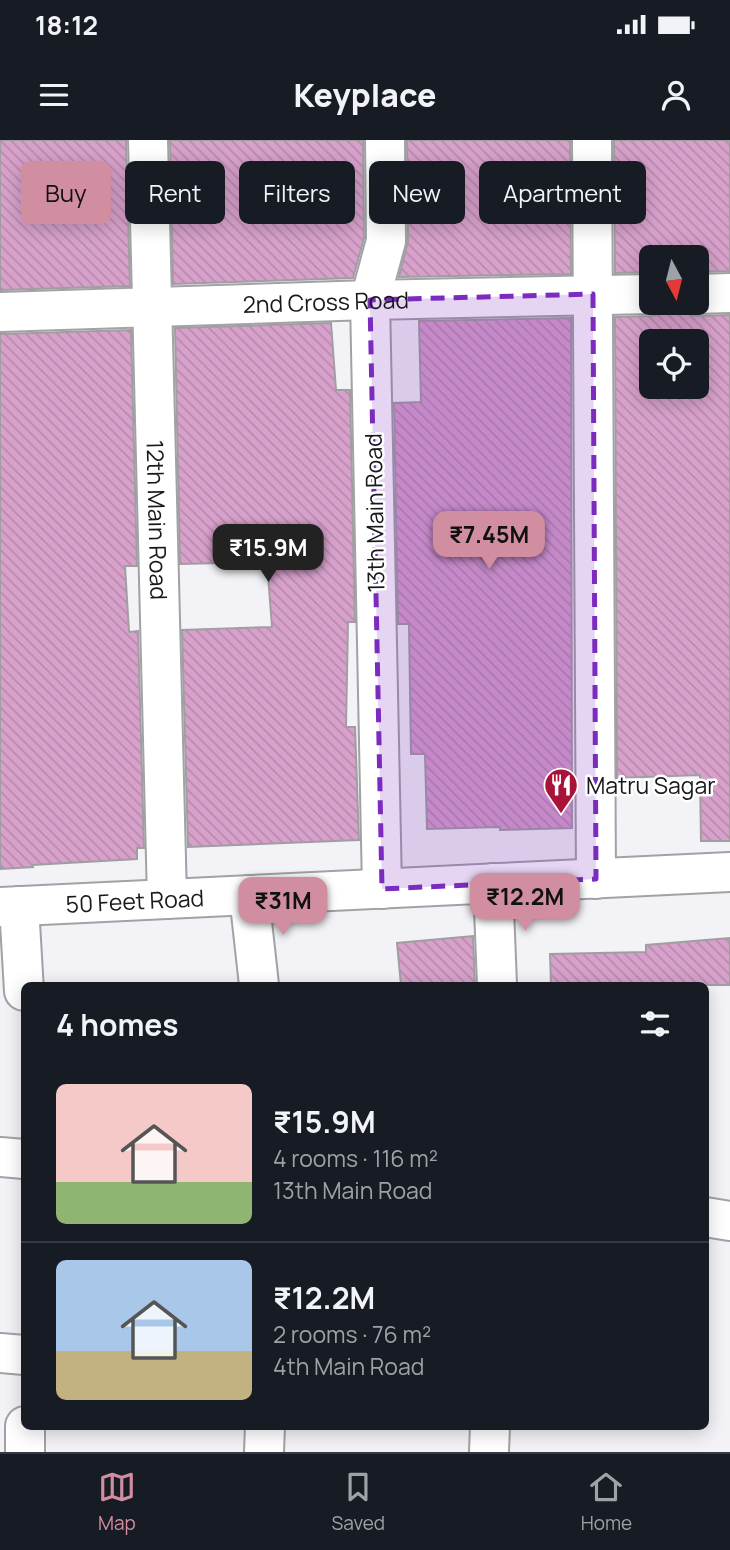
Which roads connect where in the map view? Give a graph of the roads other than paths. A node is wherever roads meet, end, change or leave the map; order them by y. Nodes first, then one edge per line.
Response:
1 (148, 140) edge
2 (385, 140) edge
3 (592, 140) edge
4 (730, 293) edge
5 (593, 294) junction
6 (639, 294) edge
7 (709, 294) edge
8 (370, 300) junction
9 (151, 307) junction
10 (0, 312) edge
11 (730, 872) edge
12 (596, 879) junction
13 (493, 883) junction
14 (382, 889) junction
15 (249, 895) junction
16 (167, 899) junction
17 (9, 906) edge
18 (22, 982) edge
19 (259, 982) edge
20 (497, 982) edge
21 (0, 1157) edge
22 (21, 1159) edge
23 (709, 1218) edge
24 (730, 1221) edge
25 (0, 1353) edge
26 (21, 1355) edge
27 (25, 1430) edge
28 (265, 1430) edge
29 (491, 1430) edge
30 (25, 1452) edge
31 (264, 1452) edge
32 (489, 1452) edge

1 - 9 street, 12th Main Road
2 - 8 street, 13th Main Road
3 - 5 street
4 - 7 street
5 - 6 street, 2nd Cross Road
5 - 8 street, 2nd Cross Road
5 - 12 street
8 - 9 street, 2nd Cross Road
8 - 14 street, 13th Main Road
9 - 10 street, 2nd Cross Road
9 - 16 street, 12th Main Road
11 - 12 street, 50 Feet Road
12 - 13 street, 50 Feet Road
13 - 14 street, 50 Feet Road
13 - 20 street
14 - 15 street, 50 Feet Road
15 - 16 street, 50 Feet Road
15 - 19 street
16 - 17 street, 50 Feet Road
17 - 18 street
21 - 22 street
23 - 24 street
25 - 26 street
27 - 30 street
28 - 31 street
29 - 32 street

